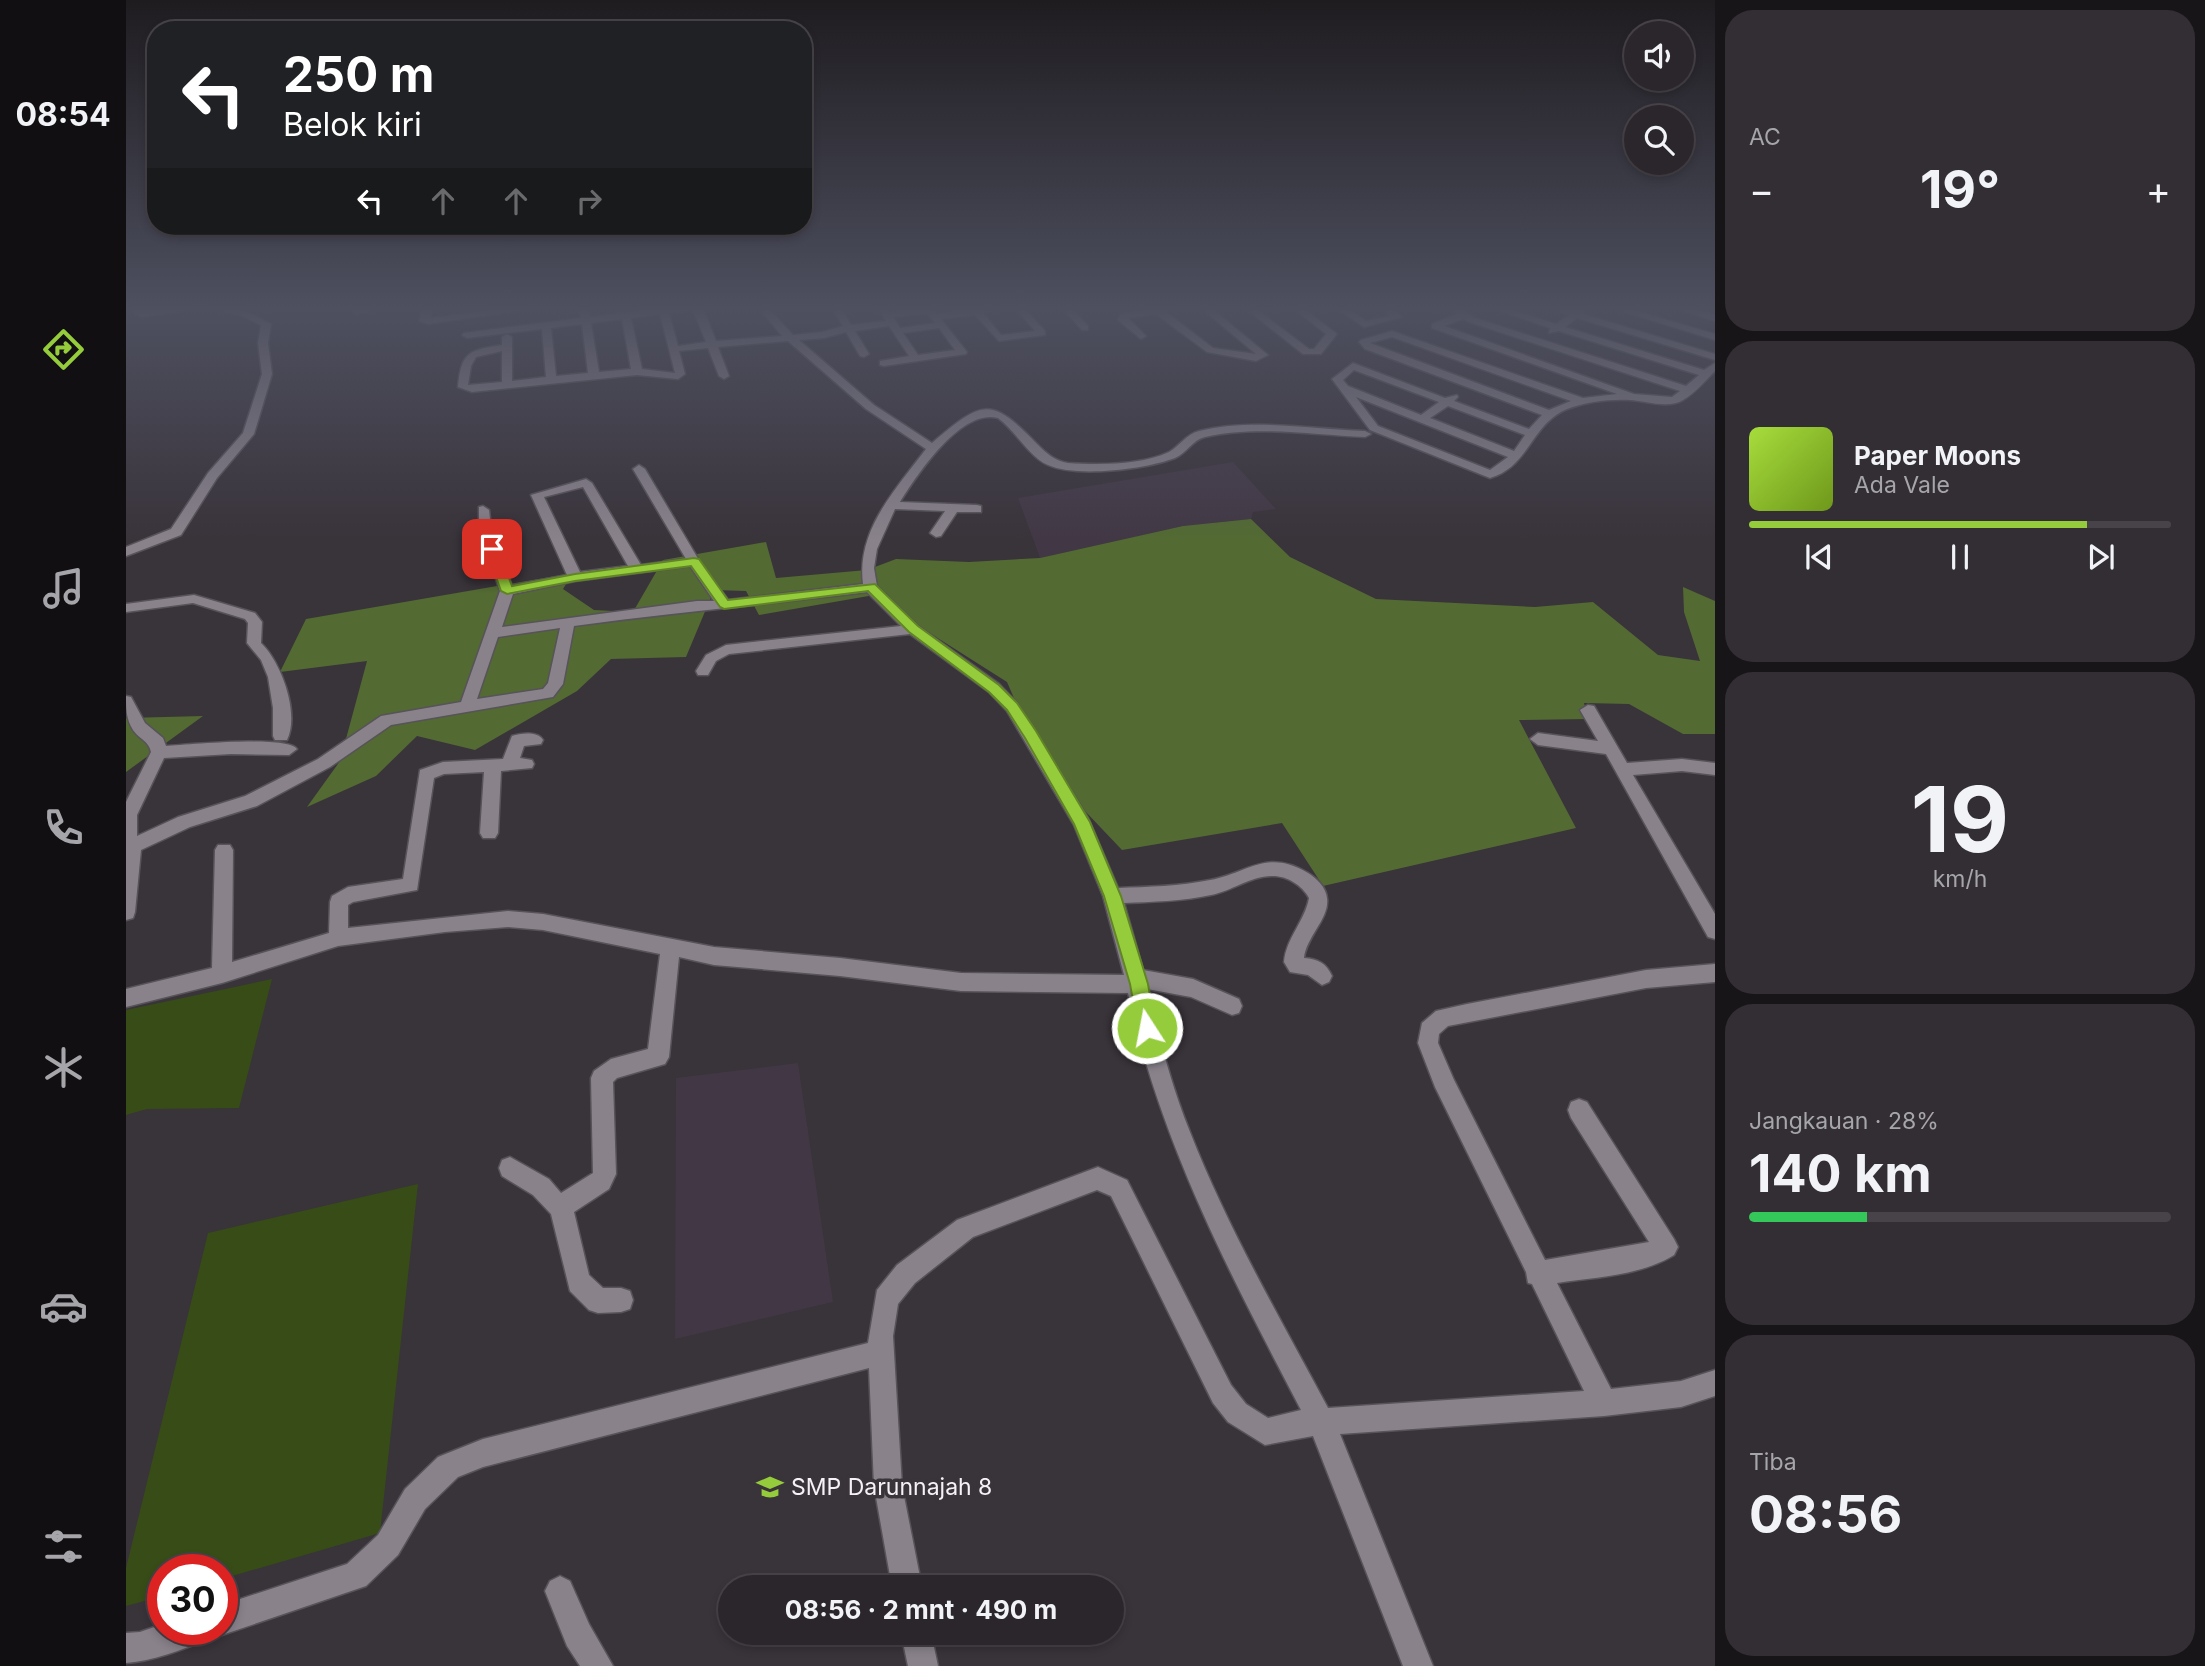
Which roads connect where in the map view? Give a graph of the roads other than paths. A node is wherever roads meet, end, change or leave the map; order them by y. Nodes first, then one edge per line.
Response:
1 (264, 386) edge
2 (463, 386) edge
3 (481, 386) edge
4 (848, 386) edge
5 (1343, 386) edge
6 (1405, 386) edge
7 (1470, 386) edge
8 (1473, 386) edge
9 (1538, 386) edge
10 (1607, 386) edge
11 (1674, 386) edge
12 (1692, 386) edge
13 (1346, 389) junction
14 (1687, 390) junction
15 (1634, 398) junction
16 (1447, 402) junction
17 (1584, 402) junction
18 (1549, 414) junction
19 (1422, 419) junction
20 (1365, 434) dead end
21 (1534, 435) junction
22 (933, 448) junction
23 (1516, 456) junction
24 (639, 469) dead end
25 (893, 505) junction
26 (953, 508) junction
27 (977, 509) dead end
28 (483, 510) dead end
29 (936, 533) dead end
30 (126, 552) edge
31 (694, 562) junction
32 (637, 570) junction
33 (575, 578) junction
34 (869, 582) junction
35 (507, 591) junction
36 (722, 599) junction
37 (126, 608) edge
38 (568, 623) junction
39 (914, 629) junction
40 (494, 633) junction
41 (704, 671) dead end
42 (126, 701) edge
43 (467, 707) junction
44 (1588, 710) dead end
45 (1538, 739) dead end
46 (535, 740) dead end
47 (1611, 749) junction
48 (159, 752) junction
49 (509, 765) junction
50 (1715, 769) edge
51 (1622, 770) junction
52 (489, 833) dead end
53 (129, 848) edge
54 (223, 850) dead end
55 (1112, 896) junction
56 (126, 912) edge
57 (1715, 931) edge
58 (338, 938) junction
59 (670, 949) junction
60 (222, 974) junction
61 (1322, 976) dead end
62 (1712, 978) edge
63 (1137, 981) junction
64 (126, 998) edge
65 (1232, 1006) dead end
66 (1579, 1110) dead end
67 (510, 1168) dead end
68 (562, 1206) junction
69 (1537, 1274) junction
70 (621, 1300) dead end
71 (881, 1352) junction
72 (1715, 1383) edge
73 (1604, 1403) junction
74 (1322, 1423) junction
75 (905, 1575) edge
76 (560, 1591) dead end
77 (238, 1615) edge
78 (147, 1645) edge
79 (919, 1645) edge
80 (126, 1648) edge
81 (598, 1666) edge
82 (923, 1666) edge
83 (1418, 1666) edge

1 - 30 street
2 - 3 street
4 - 22 street
5 - 13 street
6 - 16 street
7 - 16 street
8 - 18 street
9 - 17 street
10 - 15 street
11 - 14 street
12 - 14 street
13 - 19 street
13 - 23 street
14 - 15 street
15 - 17 street
16 - 19 street
16 - 21 street
17 - 18 street
18 - 21 street
19 - 23 street
20 - 22 street
21 - 23 street
22 - 25 street
24 - 31 street
25 - 26 street
25 - 34 street
26 - 27 street
26 - 29 street
28 - 35 street
31 - 32 street
31 - 36 street
32 - 33 street
32 - 33 street
33 - 35 street
34 - 36 street
34 - 39 street
35 - 40 street
36 - 38 street
37 - 48 street
38 - 40 street
38 - 43 street
39 - 41 street
39 - 55 street
40 - 43 street
42 - 48 street
43 - 53 street
44 - 47 street
45 - 47 street
46 - 49 street
47 - 51 street
48 - 53 street
49 - 52 street
49 - 58 street
50 - 51 street
51 - 57 street
53 - 56 street
54 - 60 street
55 - 61 street
55 - 63 street
58 - 59 street
58 - 60 street
59 - 63 street
59 - 68 street
60 - 64 street
62 - 69 street
63 - 65 street
63 - 74 street
66 - 69 street
67 - 68 street
68 - 70 street
69 - 73 street
71 - 74 street
71 - 75 street
71 - 77 street
72 - 73 street
73 - 74 street
74 - 83 street
76 - 81 street
78 - 80 street
79 - 82 street

